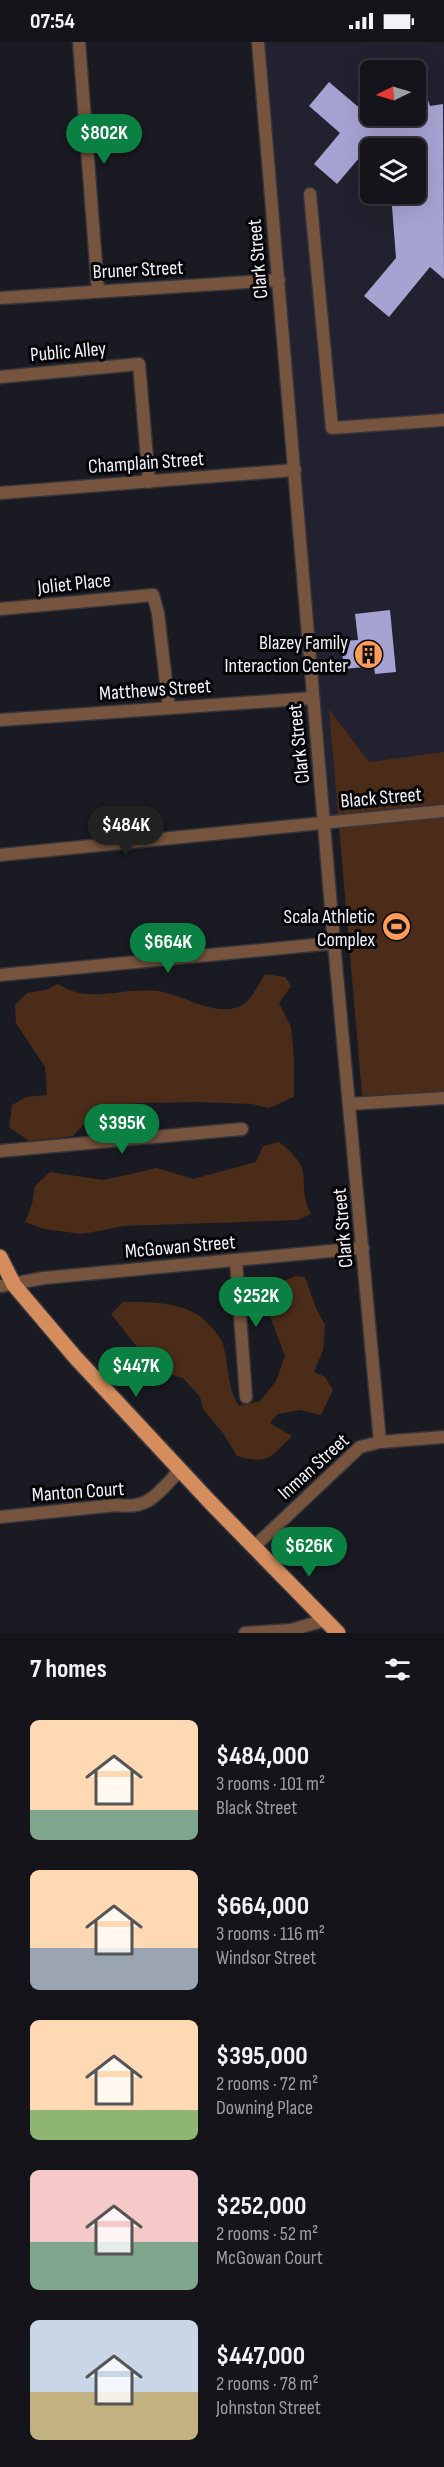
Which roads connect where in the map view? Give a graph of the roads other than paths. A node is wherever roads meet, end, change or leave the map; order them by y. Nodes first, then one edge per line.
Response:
1 (79, 42) edge
2 (258, 42) edge
3 (310, 194) dead end
4 (279, 280) junction
5 (98, 291) junction
6 (0, 298) edge
7 (0, 377) edge
8 (444, 420) edge
9 (295, 470) junction
10 (149, 482) junction
11 (0, 493) edge
12 (0, 609) edge
13 (313, 698) junction
14 (169, 708) junction
15 (0, 720) edge
16 (444, 811) edge
17 (325, 821) junction
18 (0, 855) edge
19 (334, 943) junction
20 (0, 975) edge
21 (444, 1098) edge
22 (350, 1104) junction
23 (242, 1129) dead end
24 (0, 1151) edge
25 (363, 1248) junction
26 (0, 1257) edge
27 (236, 1260) junction
28 (7, 1285) edge
29 (246, 1397) dead end
30 (444, 1437) edge
31 (380, 1442) junction
32 (180, 1470) junction
33 (0, 1517) edge
34 (255, 1546) junction
35 (326, 1620) junction
36 (245, 1633) edge
37 (338, 1633) edge

1 - 5 street
2 - 4 street, Clark Street
3 - 8 street
4 - 5 street, Bruner Street
4 - 9 street, Clark Street
5 - 6 street, Bruner Street
7 - 10 street, Public Alley
9 - 10 street, Champlain Street
9 - 13 street, Clark Street
10 - 11 street, Champlain Street
12 - 14 street, Joliet Place
13 - 14 street, Matthews Street
13 - 17 street, Clark Street
14 - 15 street, Matthews Street
16 - 17 street, Black Street
17 - 18 street, Black Street
17 - 19 street, Clark Street
19 - 20 street
19 - 22 street, Clark Street
21 - 22 street
22 - 25 street, Clark Street
23 - 24 street
25 - 27 street, McGowan Street
25 - 31 street, Clark Street
26 - 28 main road
27 - 28 street, McGowan Street
27 - 29 street
28 - 32 main road
30 - 31 street, Inman Street
31 - 34 street, Inman Street
32 - 33 street, Manton Court
32 - 34 main road
34 - 35 main road
35 - 36 street
35 - 37 main road

